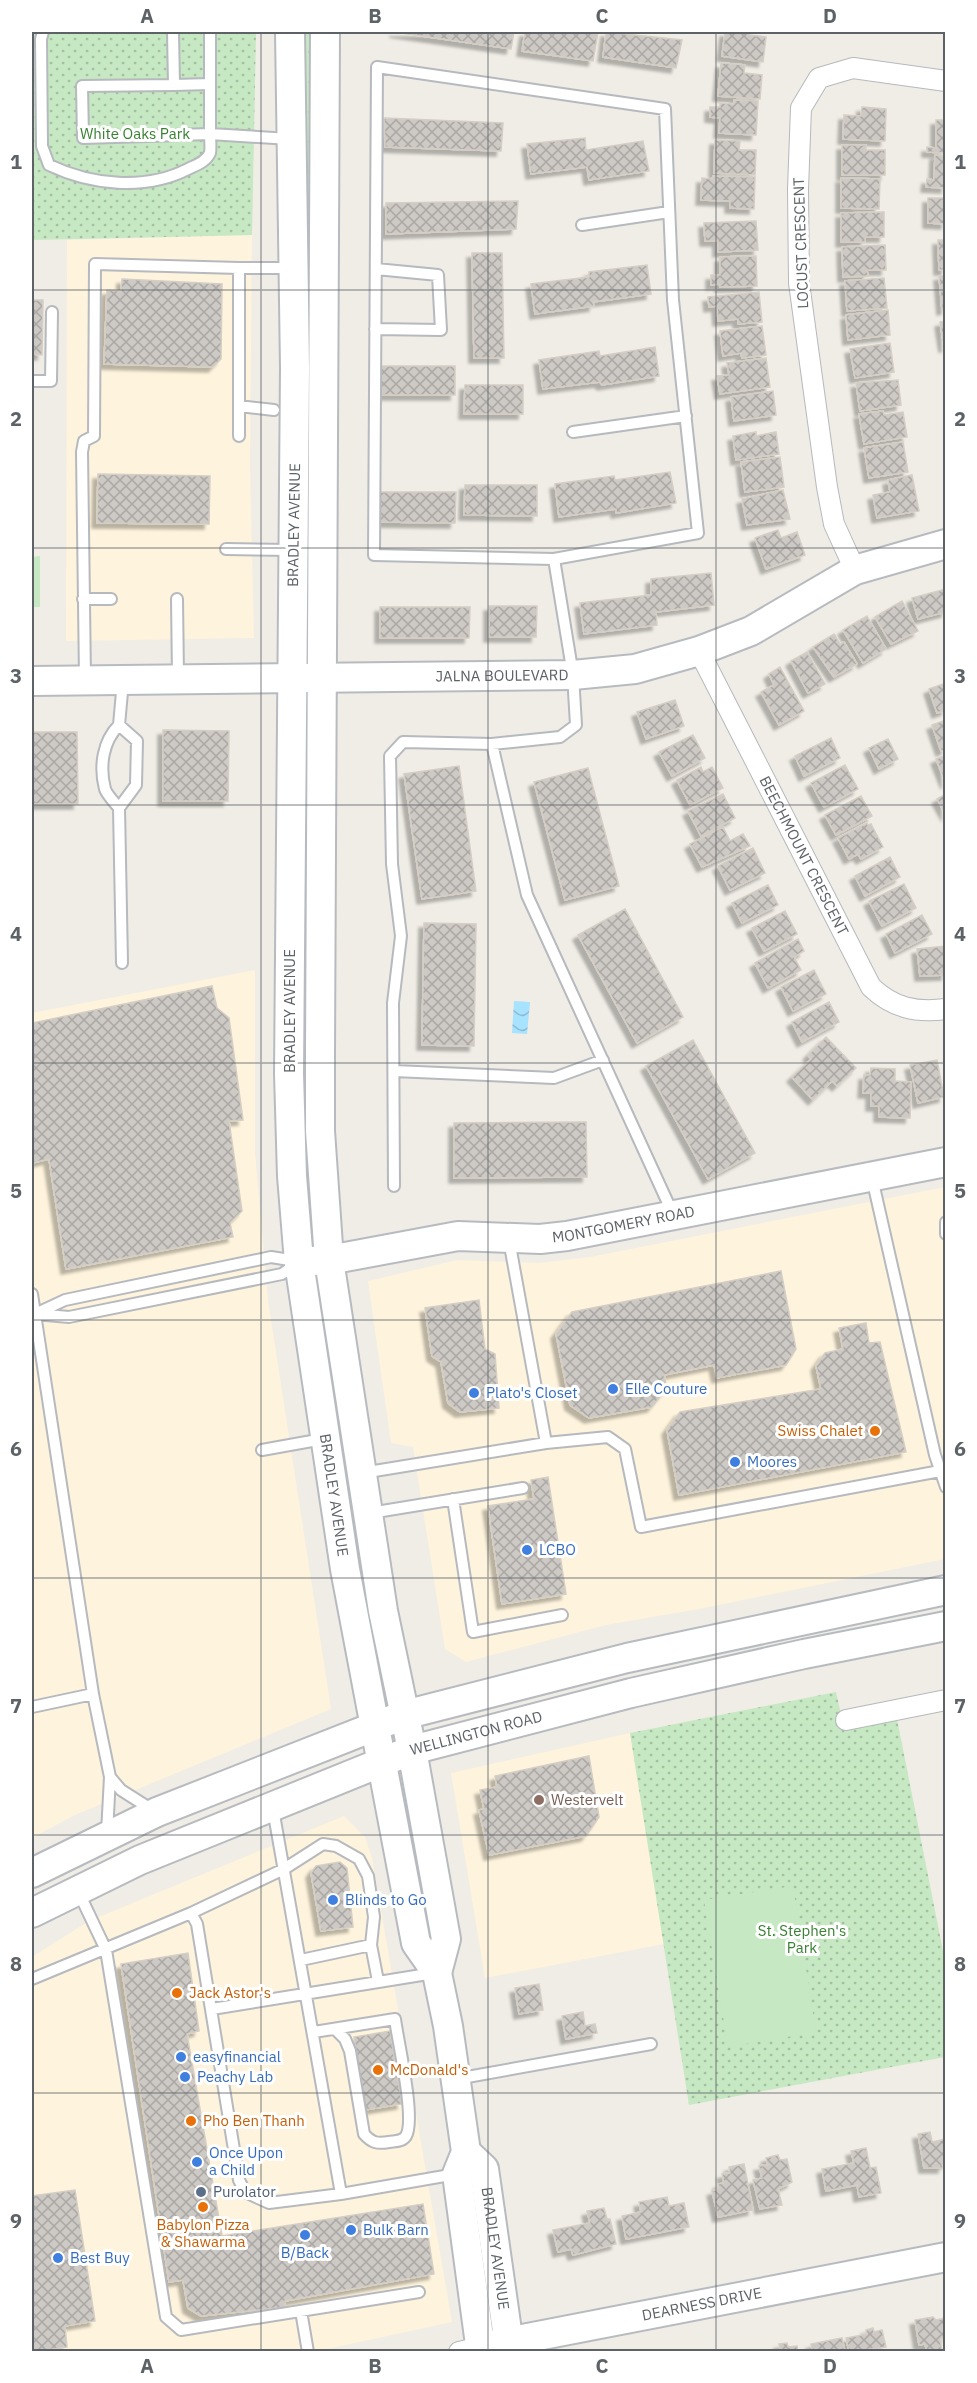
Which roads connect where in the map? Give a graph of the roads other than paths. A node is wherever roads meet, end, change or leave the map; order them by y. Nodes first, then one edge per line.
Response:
1 (43, 32) edge
2 (173, 32) edge
3 (210, 32) edge
4 (290, 32) edge
5 (325, 32) edge
6 (945, 81) edge
7 (210, 84) junction
8 (174, 85) junction
9 (210, 134) junction
10 (290, 139) junction
11 (669, 212) junction
12 (582, 225) dead end
13 (239, 268) junction
14 (294, 268) junction
15 (376, 269) junction
16 (52, 312) dead end
17 (375, 329) junction
18 (32, 381) edge
19 (239, 406) junction
20 (274, 410) dead end
21 (686, 416) junction
22 (573, 432) dead end
23 (238, 436) dead end
24 (945, 544) edge
25 (226, 549) dead end
26 (293, 550) junction
27 (554, 559) junction
28 (855, 570) junction
29 (111, 599) dead end
30 (177, 599) dead end
31 (83, 600) junction
32 (699, 651) junction
33 (573, 675) junction
34 (322, 679) junction
35 (85, 680) junction
36 (178, 680) junction
37 (292, 680) junction
38 (32, 681) edge
39 (123, 681) junction
40 (119, 725) junction
41 (492, 744) junction
42 (119, 808) junction
43 (122, 963) dead end
44 (945, 1010) edge
45 (603, 1060) junction
46 (394, 1071) junction
47 (945, 1162) edge
48 (872, 1176) junction
49 (394, 1185) dead end
50 (674, 1215) junction
51 (945, 1222) edge
52 (945, 1234) edge
53 (509, 1237) junction
54 (329, 1260) junction
55 (299, 1262) junction
56 (32, 1294) edge
57 (34, 1314) junction
58 (327, 1439) junction
59 (546, 1443) junction
60 (262, 1450) dead end
61 (940, 1471) junction
62 (361, 1473) junction
63 (945, 1487) edge
64 (523, 1488) dead end
65 (453, 1499) junction
66 (367, 1513) junction
67 (945, 1590) edge
68 (562, 1615) dead end
69 (945, 1626) edge
70 (93, 1694) junction
71 (945, 1700) edge
72 (32, 1707) edge
73 (404, 1715) junction
74 (846, 1720) dead end
75 (373, 1725) junction
76 (412, 1750) junction
77 (381, 1761) junction
78 (110, 1777) junction
79 (272, 1806) junction
80 (157, 1812) junction
81 (106, 1837) junction
82 (284, 1869) junction
83 (32, 1873) edge
84 (78, 1890) junction
85 (32, 1913) edge
86 (191, 1913) junction
87 (371, 1945) junction
88 (106, 1950) junction
89 (301, 1960) junction
90 (437, 1973) junction
91 (32, 1979) edge
92 (378, 1982) junction
93 (307, 1994) junction
94 (212, 2009) junction
95 (335, 2029) junction
96 (314, 2032) junction
97 (651, 2044) dead end
98 (455, 2079) junction
99 (462, 2163) junction
100 (341, 2194) junction
101 (945, 2257) edge
102 (419, 2292) dead end
103 (301, 2311) junction
104 (509, 2347) edge
105 (473, 2350) edge
106 (308, 2352) edge

1 - 9 lane
2 - 8 lane
3 - 7 lane
4 - 10 main road, BRADLEY AVENUE
5 - 34 main road, BRADLEY AVENUE
6 - 28 street, LOCUST CRESCENT
7 - 8 lane
7 - 9 lane
8 - 9 lane
9 - 10 lane
10 - 14 main road, BRADLEY AVENUE
11 - 12 lane
11 - 15 lane
11 - 21 lane
13 - 14 lane
13 - 19 lane
13 - 31 lane
14 - 26 main road, BRADLEY AVENUE
15 - 17 lane
15 - 17 lane
16 - 18 lane
17 - 27 lane
19 - 20 lane
19 - 23 lane
21 - 22 lane
21 - 27 lane
24 - 28 main road, JALNA BOULEVARD
25 - 26 lane
26 - 37 main road, BRADLEY AVENUE
27 - 33 lane
28 - 32 main road, JALNA BOULEVARD
29 - 31 lane
30 - 36 lane
31 - 35 lane
32 - 33 main road, JALNA BOULEVARD
32 - 44 street, BEECHMOUNT CRESCENT
33 - 34 main road, JALNA BOULEVARD
33 - 41 lane
34 - 37 main road, JALNA BOULEVARD
34 - 54 main road, BRADLEY AVENUE
35 - 38 main road, JALNA BOULEVARD
35 - 39 main road, JALNA BOULEVARD
36 - 37 main road, JALNA BOULEVARD
36 - 39 main road, JALNA BOULEVARD
37 - 55 main road, BRADLEY AVENUE
39 - 40 lane
40 - 42 lane
40 - 42 lane
41 - 45 lane
41 - 46 lane
42 - 43 lane
45 - 46 lane
45 - 50 lane
46 - 49 lane
47 - 48 main road, MONTGOMERY ROAD
48 - 50 main road, MONTGOMERY ROAD
48 - 61 lane
50 - 53 main road, MONTGOMERY ROAD
51 - 52 lane
53 - 54 main road, MONTGOMERY ROAD
53 - 59 lane
54 - 55 main road, MONTGOMERY ROAD
54 - 62 main road, BRADLEY AVENUE
55 - 57 lane
55 - 57 lane
55 - 58 main road, BRADLEY AVENUE
56 - 57 lane
57 - 70 lane
58 - 60 lane
58 - 75 main road, BRADLEY AVENUE
59 - 61 lane
59 - 62 lane
61 - 63 lane
62 - 66 main road, BRADLEY AVENUE
64 - 65 lane
65 - 66 lane
65 - 68 lane
66 - 73 main road, BRADLEY AVENUE
67 - 73 main road
69 - 76 main road, WELLINGTON ROAD
70 - 72 lane
70 - 78 lane
71 - 74 street
73 - 75 main road
73 - 76 main road, BRADLEY AVENUE
75 - 77 main road, BRADLEY AVENUE
75 - 80 main road
76 - 77 main road, WELLINGTON ROAD
76 - 90 main road, BRADLEY AVENUE
77 - 79 main road, WELLINGTON ROAD
77 - 90 main road, BRADLEY AVENUE
78 - 80 lane
78 - 81 lane
79 - 82 lane
79 - 84 main road, WELLINGTON ROAD
80 - 81 main road
81 - 83 main road
82 - 86 lane
82 - 87 lane
82 - 89 lane
84 - 85 main road, WELLINGTON ROAD
84 - 88 lane
86 - 88 lane
86 - 94 lane
87 - 89 lane
87 - 92 lane
88 - 91 lane
88 - 103 lane
89 - 93 lane
90 - 92 lane
90 - 98 main road, BRADLEY AVENUE
92 - 93 lane
93 - 94 lane
93 - 96 lane
94 - 100 lane
95 - 95 lane
95 - 96 lane
96 - 100 lane
97 - 98 lane
98 - 99 main road, BRADLEY AVENUE
99 - 100 lane
99 - 104 main road, BRADLEY AVENUE
99 - 105 main road, BRADLEY AVENUE
101 - 104 main road, DEARNESS DRIVE
102 - 103 lane
103 - 106 lane
104 - 105 main road, DEARNESS DRIVE

